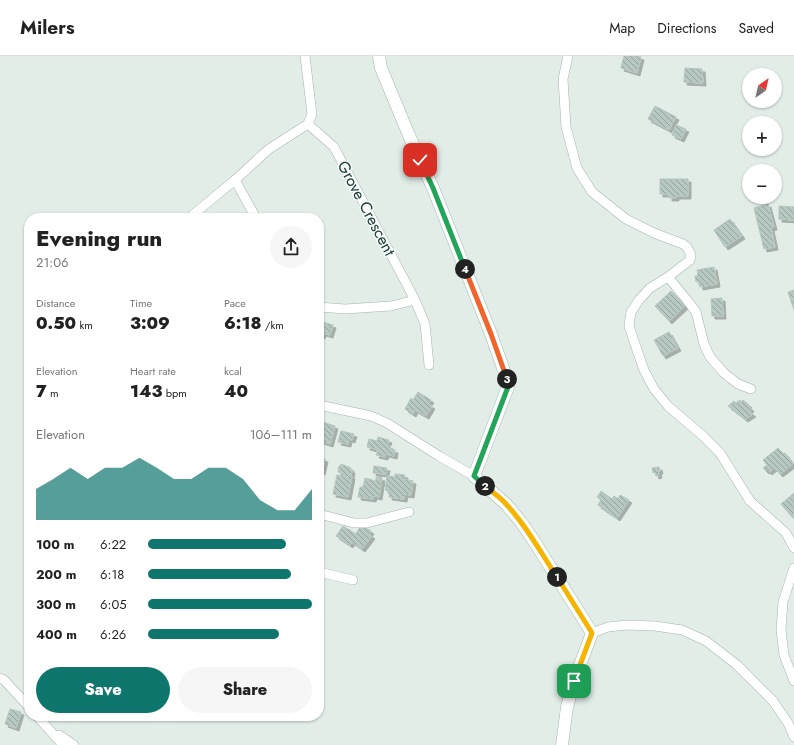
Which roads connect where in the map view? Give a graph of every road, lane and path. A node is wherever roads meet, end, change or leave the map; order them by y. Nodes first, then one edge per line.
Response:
1 (305, 56) edge
2 (379, 56) edge
3 (568, 56) edge
4 (308, 124) junction
5 (235, 180) junction
6 (195, 213) edge
7 (253, 213) edge
8 (668, 277) junction
9 (415, 300) junction
10 (324, 307) edge
11 (429, 365) dead end
12 (751, 389) dead end
13 (324, 406) edge
14 (474, 476) junction
15 (409, 512) dead end
16 (324, 515) edge
17 (794, 548) edge
18 (794, 568) edge
19 (324, 573) edge
20 (353, 580) dead end
21 (592, 633) junction
22 (0, 678) edge
23 (794, 681) edge
24 (24, 702) edge
25 (41, 721) edge
26 (44, 724) junction
27 (794, 737) edge
28 (63, 745) edge
29 (74, 745) edge
30 (562, 745) edge

1 - 4 street
2 - 14 main road
3 - 8 street
4 - 5 street
4 - 9 street, Grove Crescent
5 - 6 street
5 - 7 street
8 - 12 street
8 - 17 street
9 - 10 street
9 - 11 street, Grove Crescent
13 - 14 street
14 - 21 main road
15 - 16 street
18 - 23 street
19 - 20 street
21 - 27 street
21 - 30 main road
22 - 24 street
25 - 26 street
26 - 28 street
26 - 29 street

